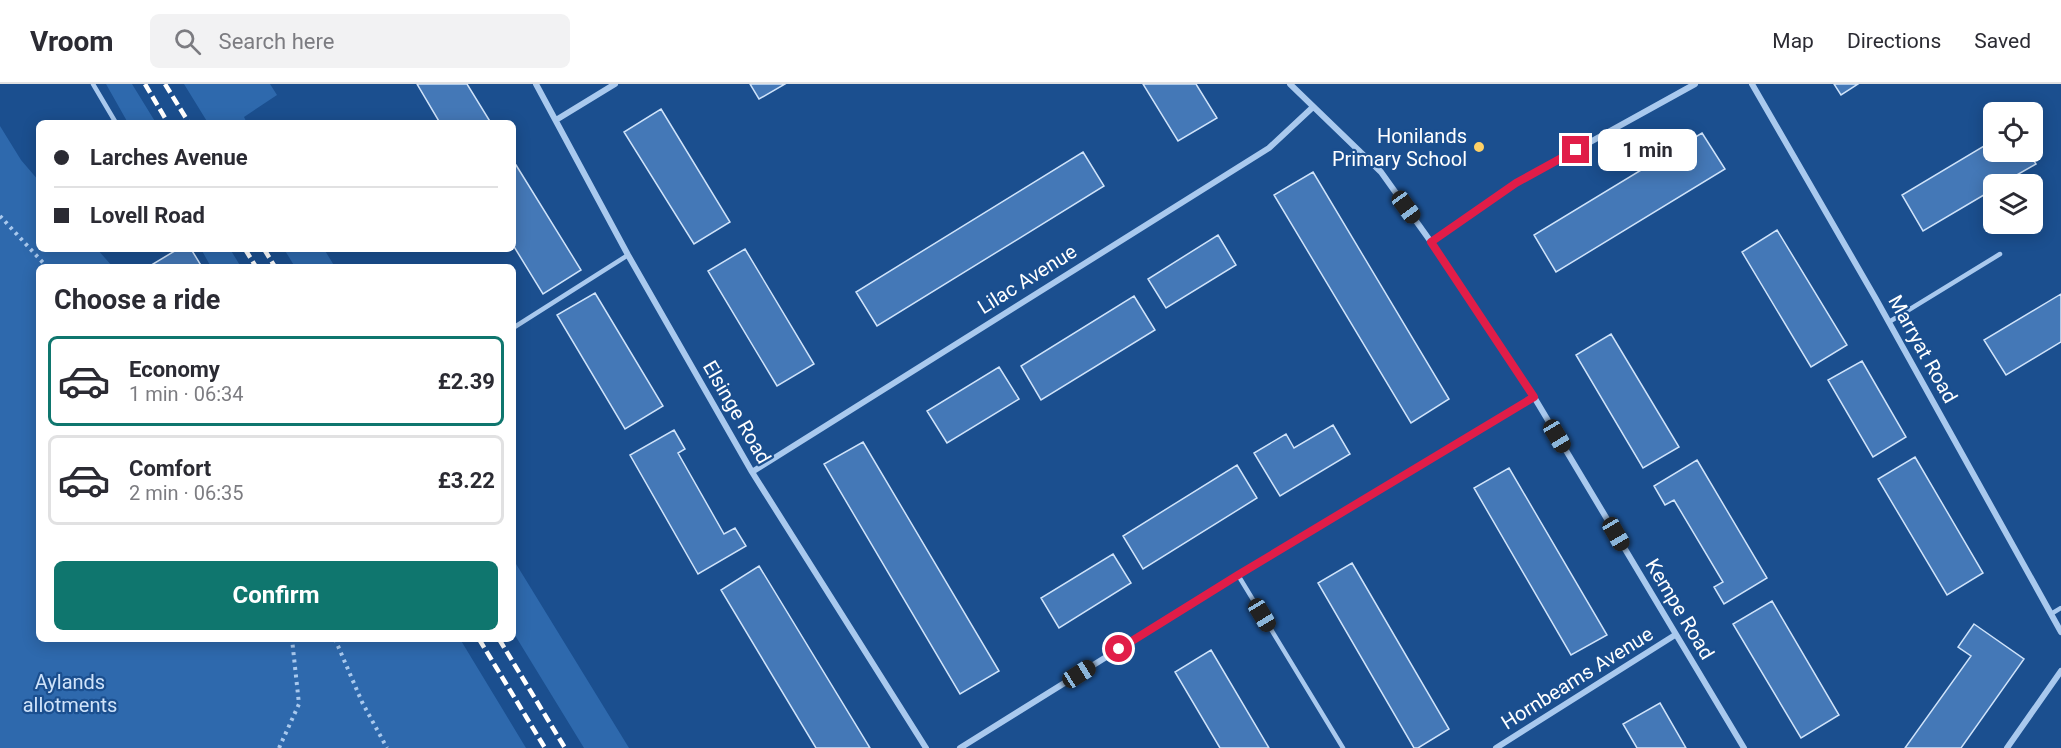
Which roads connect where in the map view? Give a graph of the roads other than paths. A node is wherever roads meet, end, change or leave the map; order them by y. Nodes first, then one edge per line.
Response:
1 (93, 84) edge
2 (536, 84) edge
3 (615, 84) edge
4 (1290, 84) edge
5 (1695, 84) edge
6 (1752, 84) edge
7 (1313, 107) junction
8 (114, 120) edge
9 (556, 120) junction
10 (1431, 242) junction
11 (2000, 254) dead end
12 (628, 255) junction
13 (1889, 322) junction
14 (516, 326) edge
15 (1534, 397) junction
16 (752, 472) junction
17 (1238, 575) junction
18 (2061, 608) edge
19 (2051, 614) junction
20 (2061, 632) edge
21 (1675, 635) junction
22 (2061, 671) edge
23 (926, 748) edge
24 (960, 748) edge
25 (1343, 748) edge
26 (1496, 748) edge
27 (1744, 748) edge
28 (2007, 748) edge

1 - 8 lane
2 - 9 street, Elsinge Road
3 - 9 street
4 - 7 street, Kempe Road
5 - 10 street
6 - 13 street, Marryat Road
7 - 10 street, Kempe Road
7 - 16 street, Lilac Avenue
9 - 12 street, Elsinge Road
10 - 15 street, Kempe Road
11 - 13 lane
12 - 14 lane
12 - 16 street, Elsinge Road
13 - 19 street, Marryat Road
15 - 17 street
15 - 21 street, Kempe Road
16 - 23 street, Elsinge Road
17 - 24 street
17 - 25 lane
18 - 19 lane
19 - 20 street, Marryat Road
21 - 26 street, Hornbeams Avenue
21 - 27 street, Kempe Road
22 - 28 street

